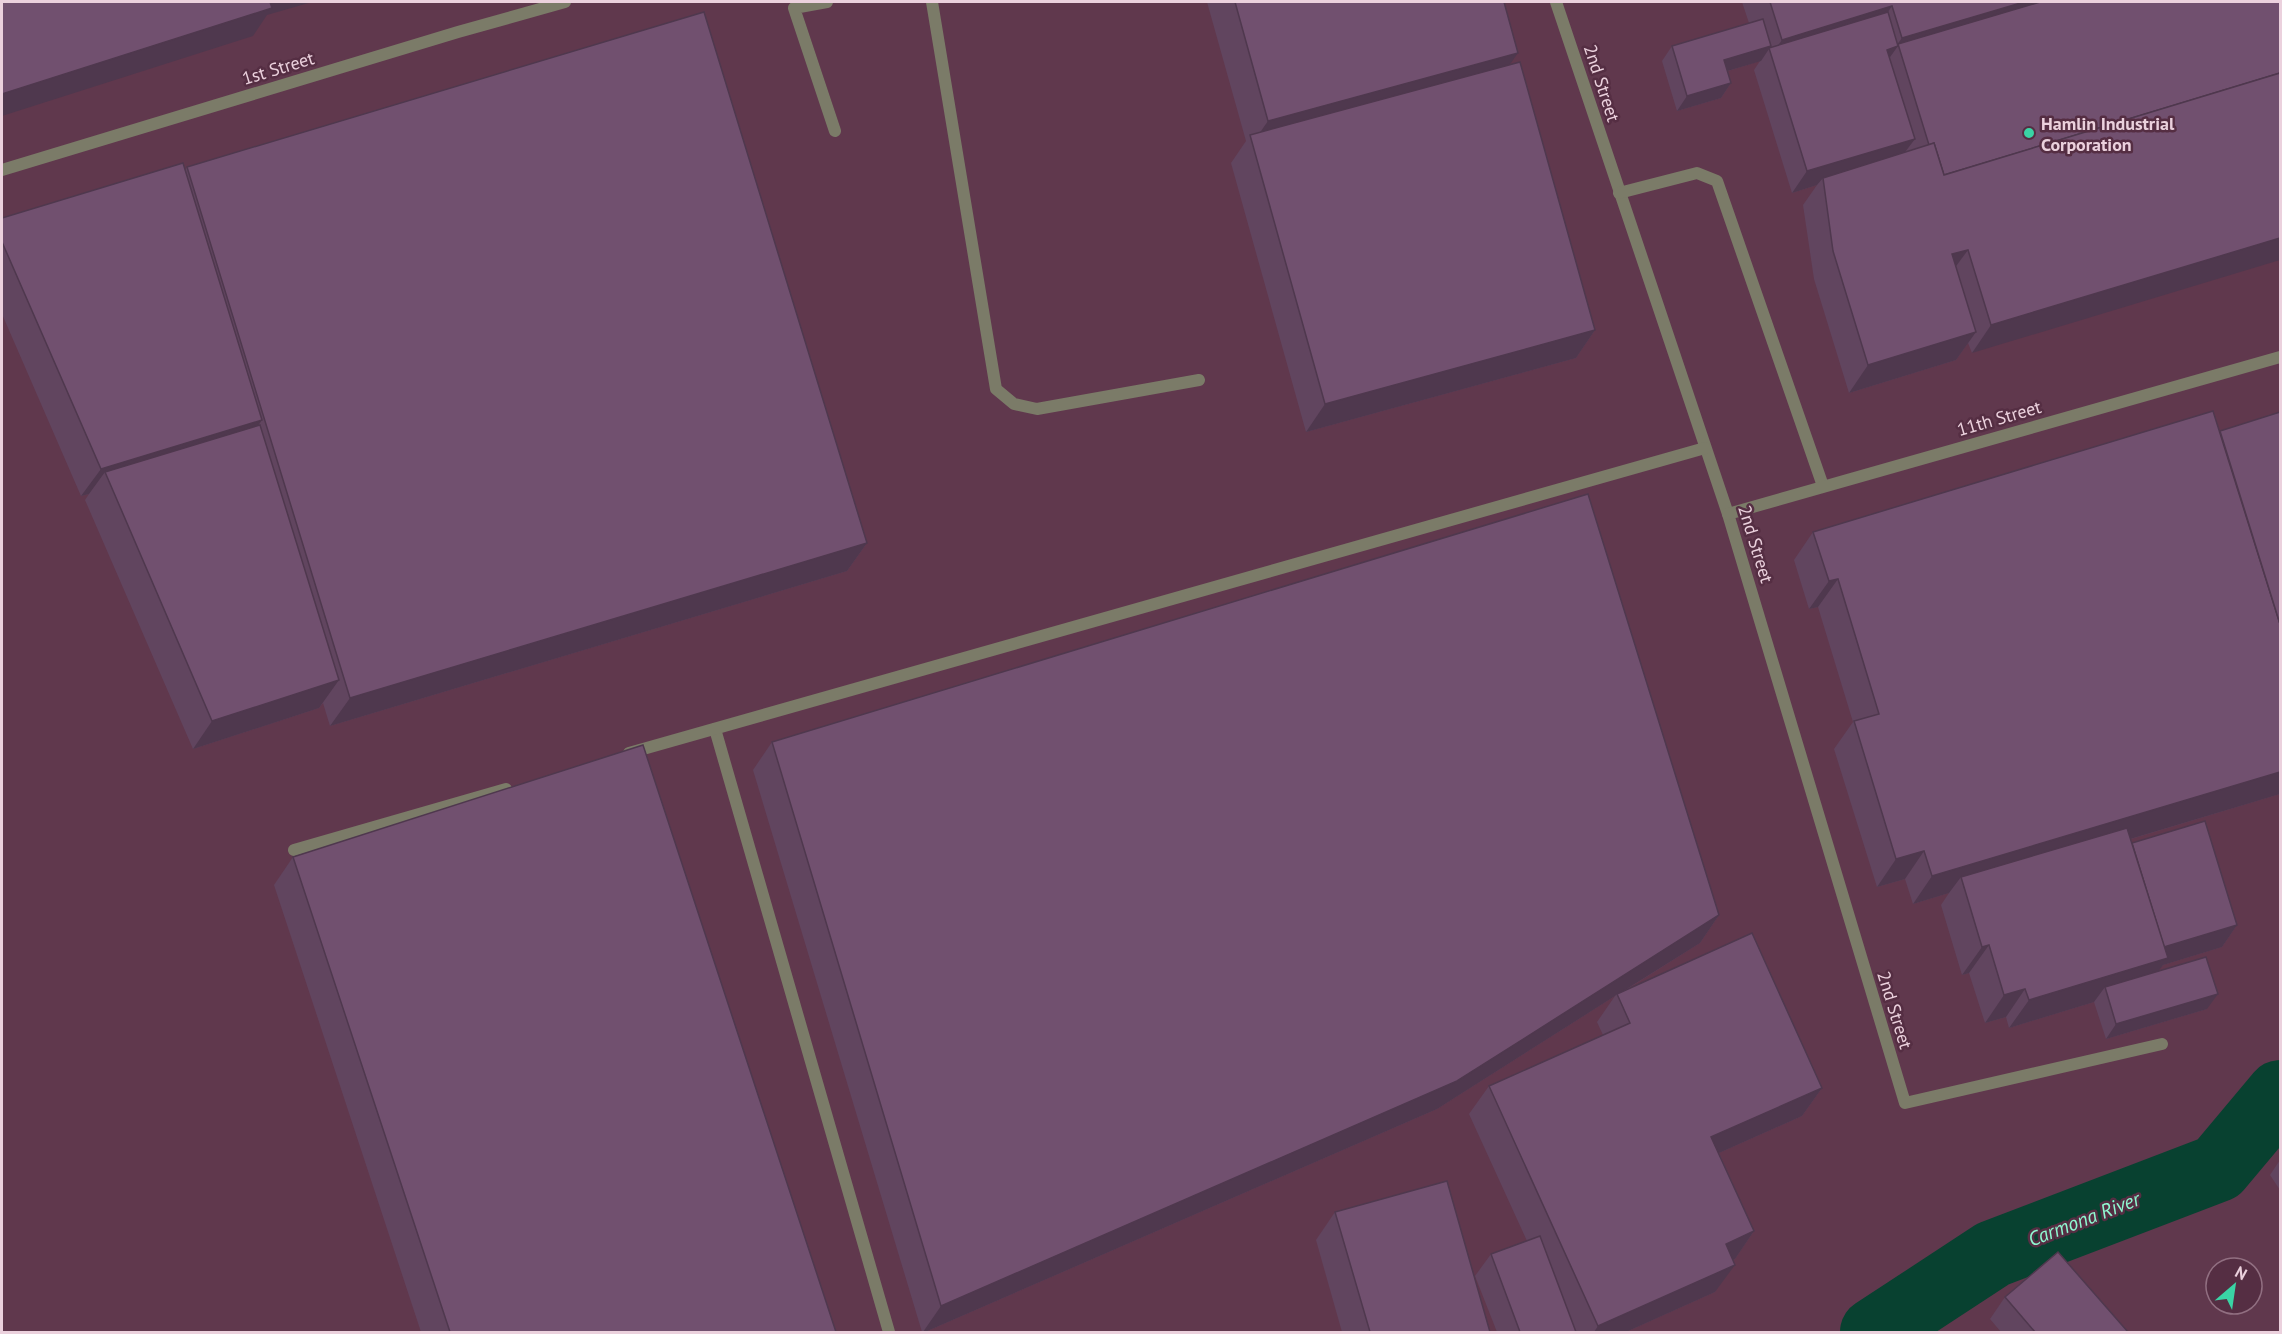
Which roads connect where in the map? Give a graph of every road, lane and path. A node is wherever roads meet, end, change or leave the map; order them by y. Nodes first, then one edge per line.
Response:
1 (565, 2) edge
2 (827, 2) edge
3 (932, 2) edge
4 (1556, 2) edge
5 (835, 131) dead end
6 (2, 170) edge
7 (1620, 194) junction
8 (2280, 357) edge
9 (1199, 380) dead end
10 (1705, 448) junction
11 (1823, 486) junction
12 (1728, 514) junction
13 (715, 729) junction
14 (612, 758) edge
15 (521, 785) edge
16 (294, 850) dead end
17 (2162, 1044) dead end
18 (889, 1332) edge

1 - 6 lane, 1st Street
2 - 5 lane
3 - 9 lane
4 - 7 lane, 2nd Street
7 - 10 lane, 2nd Street
7 - 11 lane
8 - 11 lane, 11th Street
10 - 12 lane, 2nd Street
10 - 13 lane
11 - 12 lane, 11th Street
12 - 17 lane, 2nd Street
13 - 14 lane
13 - 18 lane
15 - 16 lane

